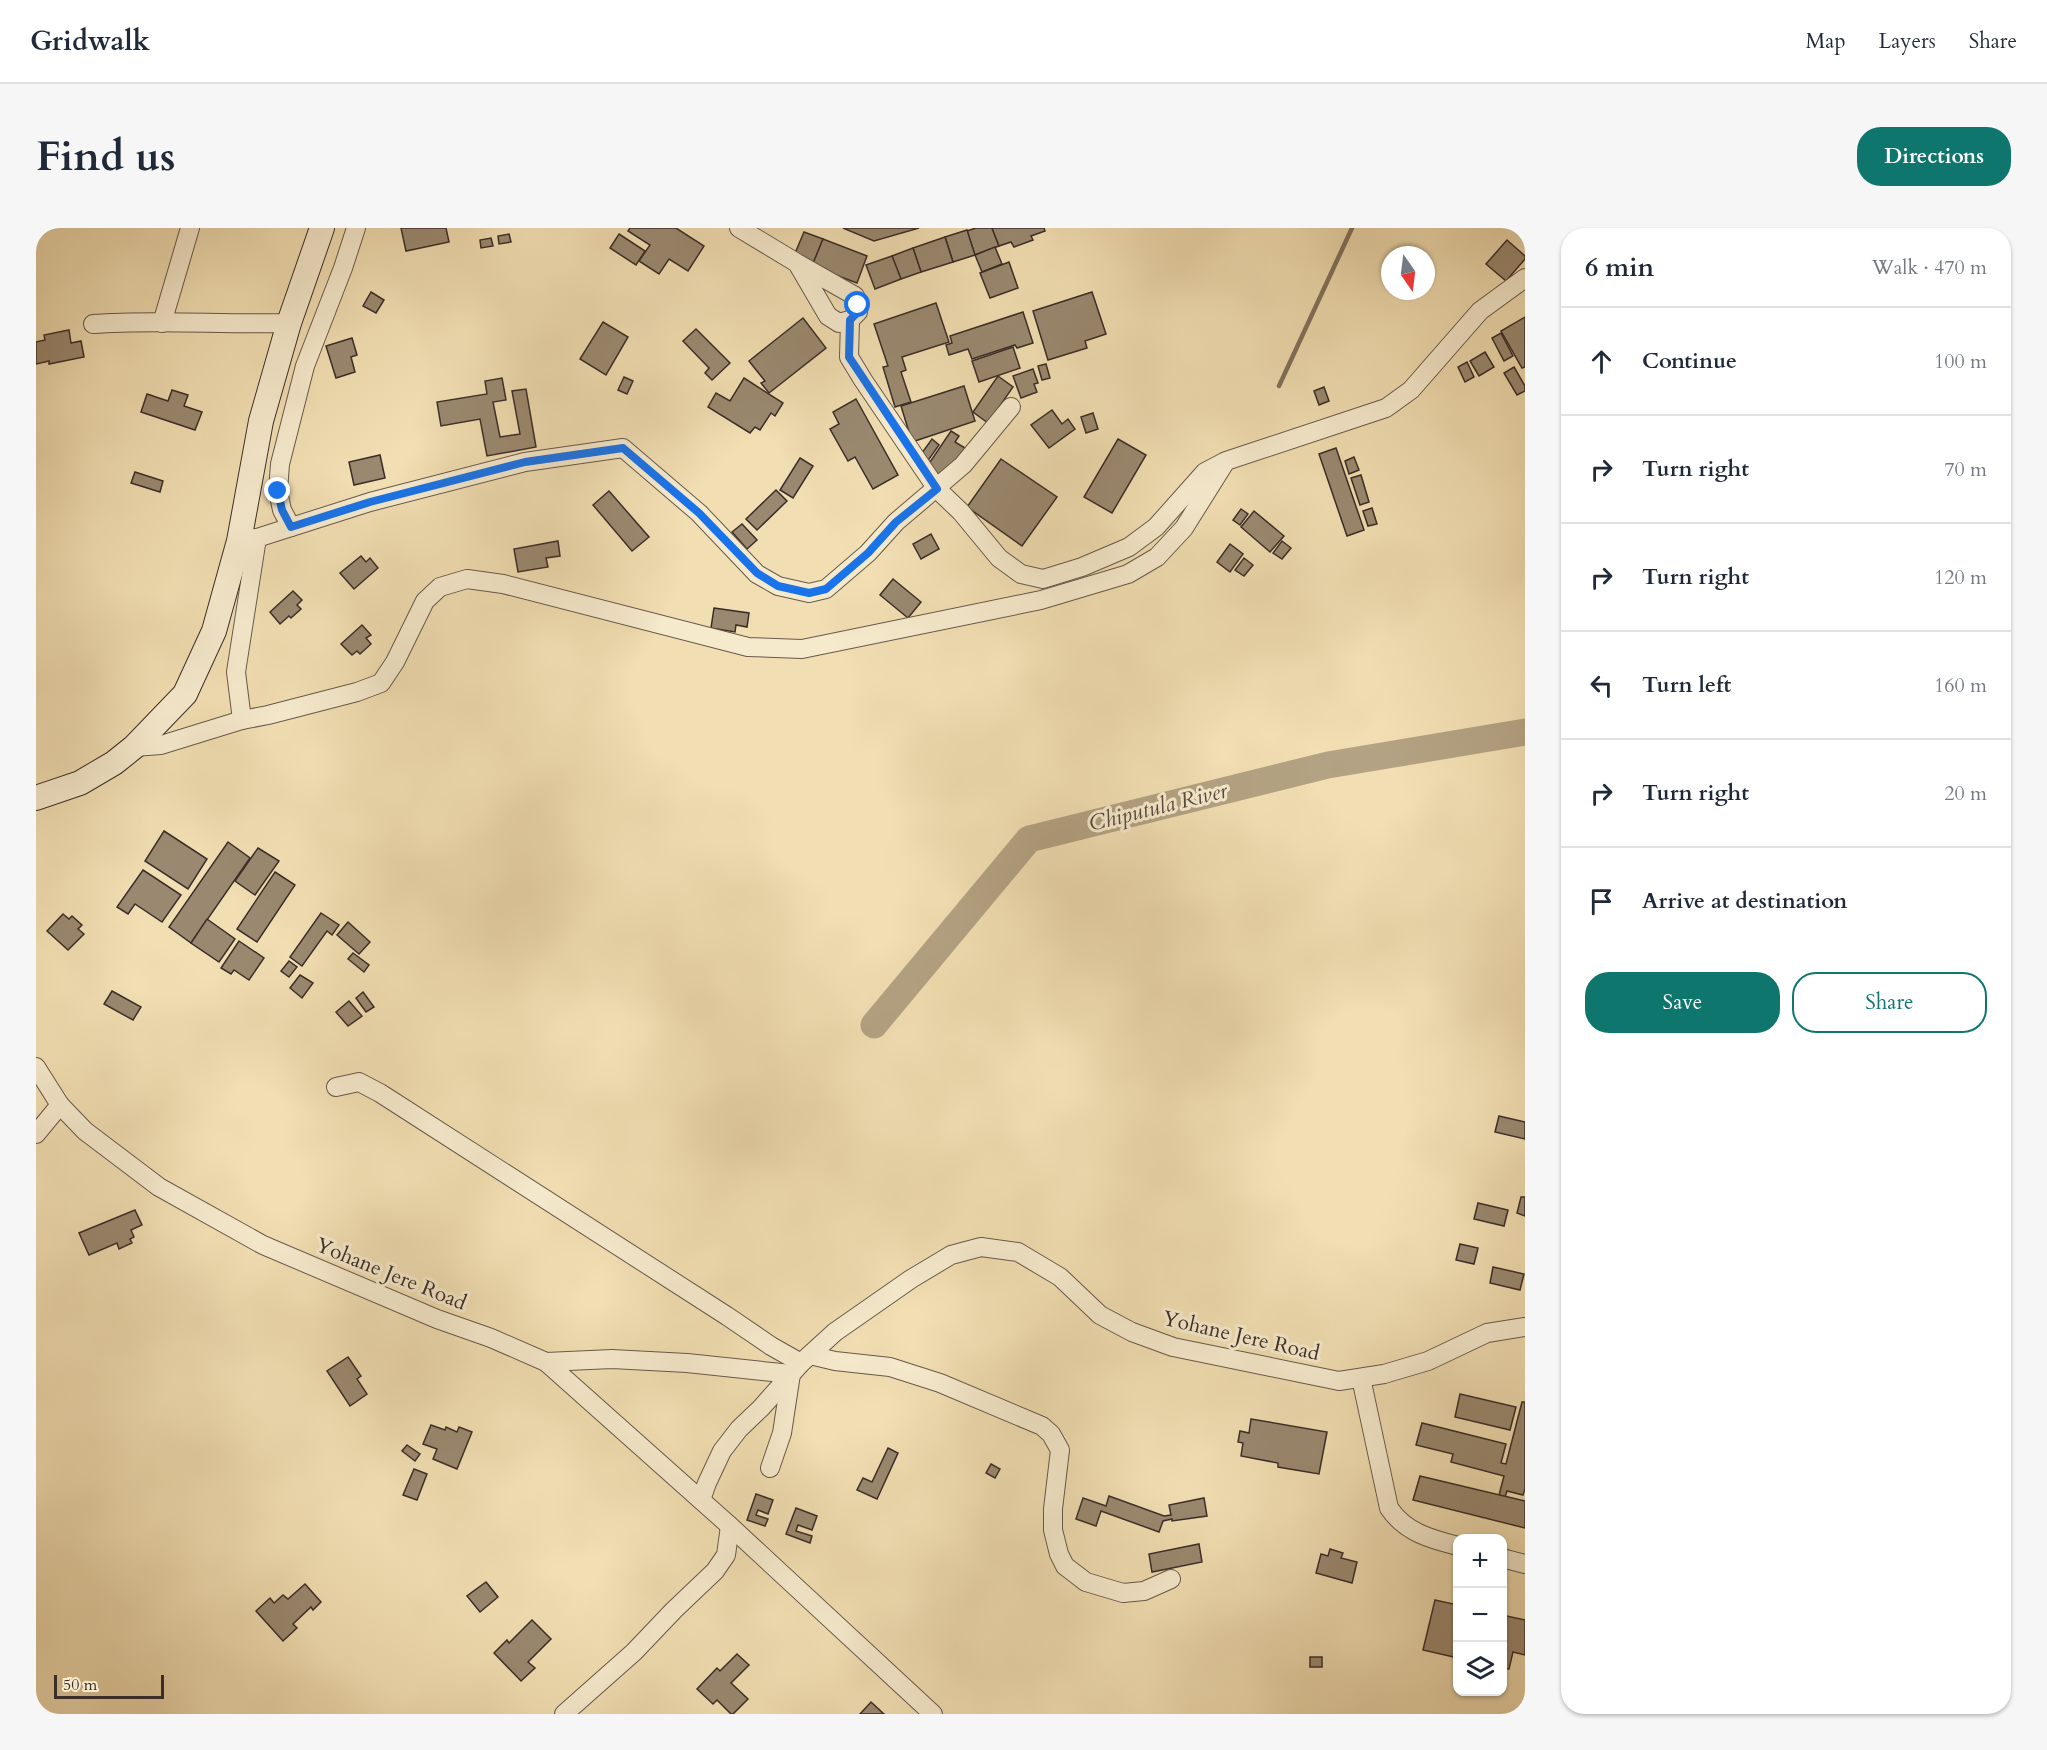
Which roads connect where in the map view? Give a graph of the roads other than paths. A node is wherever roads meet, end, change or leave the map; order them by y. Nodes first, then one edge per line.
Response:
1 (190, 228) edge
2 (322, 228) edge
3 (356, 228) edge
4 (739, 228) edge
5 (797, 263) junction
6 (1525, 278) edge
7 (850, 320) junction
8 (162, 323) junction
9 (289, 323) junction
10 (93, 324) dead end
11 (1011, 407) dead end
12 (1226, 461) junction
13 (937, 489) junction
14 (291, 527) junction
15 (248, 540) junction
16 (242, 720) junction
17 (134, 747) junction
18 (36, 798) edge
19 (36, 1068) edge
20 (336, 1087) dead end
21 (60, 1105) junction
22 (36, 1134) edge
23 (1525, 1327) edge
24 (546, 1362) junction
25 (801, 1364) junction
26 (1361, 1378) junction
27 (770, 1468) dead end
28 (701, 1500) junction
29 (730, 1526) junction
30 (1453, 1544) edge
31 (1507, 1559) edge
32 (1525, 1564) edge
33 (1171, 1580) dead end
34 (564, 1714) edge
35 (933, 1714) edge

1 - 8 street
2 - 9 street
3 - 14 street
4 - 5 street
5 - 7 street
5 - 7 street
6 - 12 street
7 - 13 street
8 - 9 street
8 - 10 street
9 - 15 street
11 - 13 street
12 - 13 street
12 - 16 street
13 - 14 street
14 - 15 street
15 - 16 street
15 - 17 street
16 - 17 street
17 - 18 street
19 - 21 street, Yohane Jere Road
20 - 25 street
21 - 22 street
21 - 24 street, Yohane Jere Road
23 - 26 street, Yohane Jere Road
24 - 25 street, Yohane Jere Road
24 - 28 street
25 - 26 street, Yohane Jere Road
25 - 27 street
25 - 28 street, Yohane Jere Road
25 - 33 street
26 - 30 street
28 - 29 street
29 - 34 street
29 - 35 street
31 - 32 street

